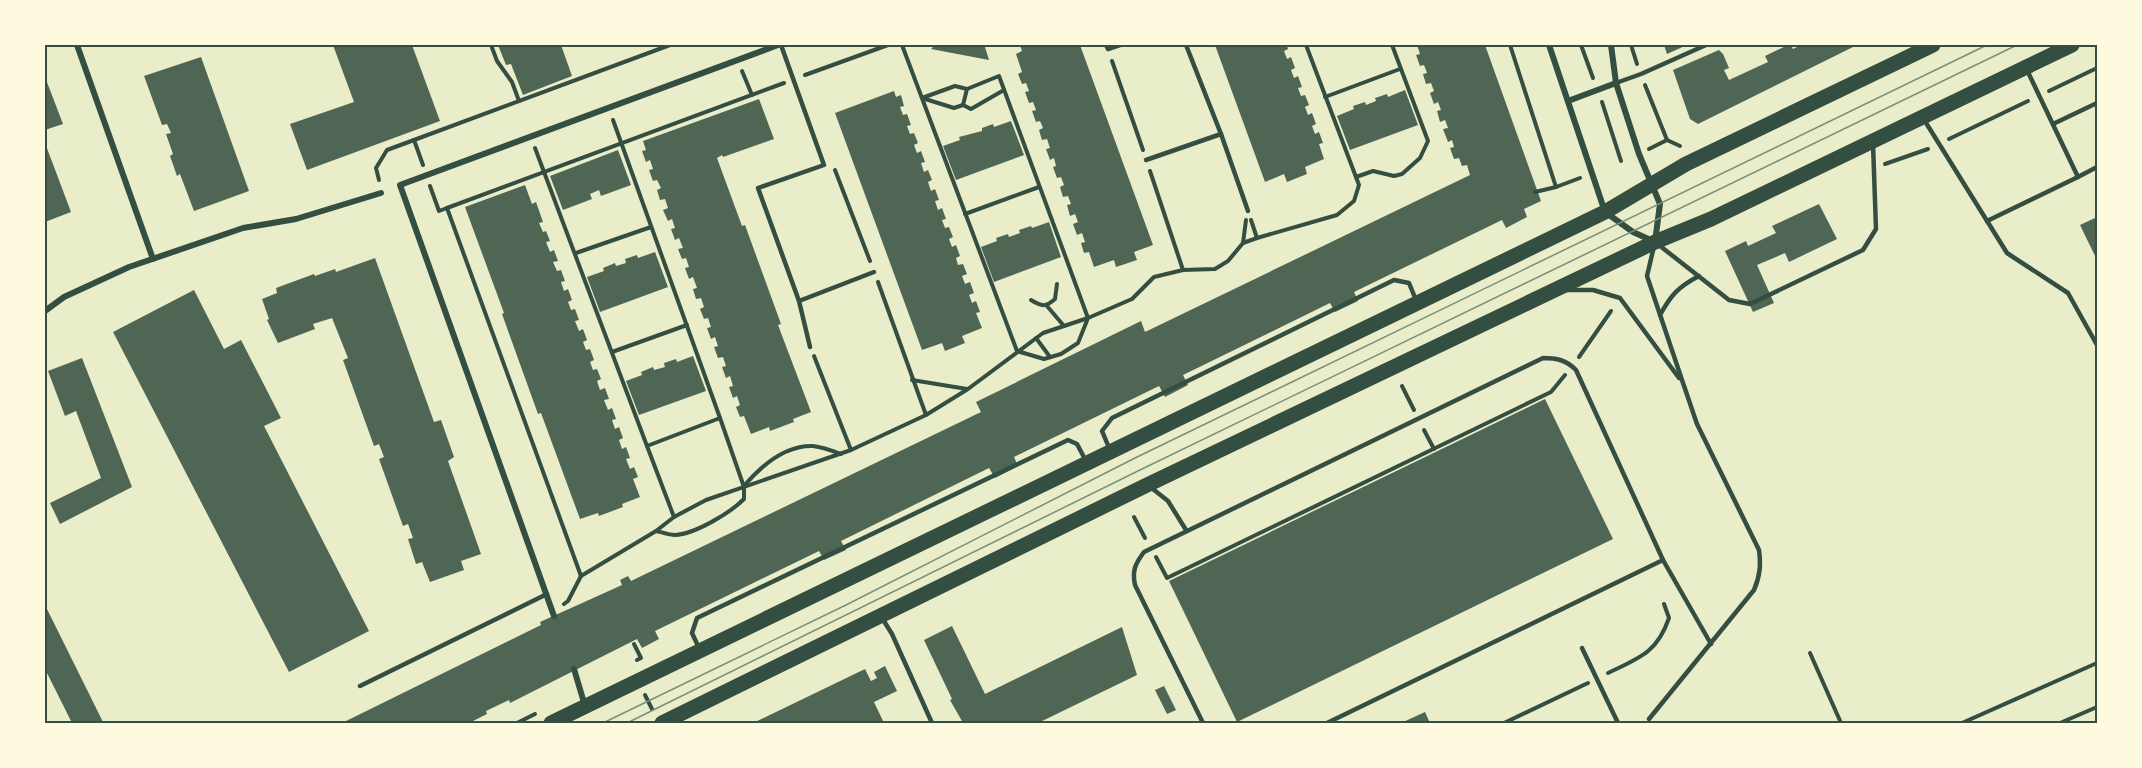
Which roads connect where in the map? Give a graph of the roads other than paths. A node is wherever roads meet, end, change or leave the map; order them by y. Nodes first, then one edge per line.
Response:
1 (77, 45) edge
2 (780, 45) edge
3 (1106, 45) edge
4 (1120, 45) edge
5 (1186, 45) edge
6 (1548, 45) edge
7 (1611, 45) edge
8 (1706, 45) edge
9 (1933, 45) edge
10 (2072, 45) edge
11 (2026, 67) junction
12 (1616, 83) junction
13 (1568, 101) junction
14 (2097, 103) edge
15 (1922, 117) junction
16 (2053, 124) junction
17 (1221, 134) junction
18 (1873, 141) junction
19 (1146, 160) dead end
20 (2097, 167) edge
21 (2078, 177) junction
22 (1652, 185) junction
23 (381, 194) road end
24 (1248, 211) road end
25 (1605, 212) junction
26 (1988, 221) junction
27 (1655, 242) junction
28 (153, 259) junction
29 (874, 272) road end
30 (1699, 276) junction
31 (1555, 290) junction
32 (799, 301) junction
33 (1418, 303) junction
34 (45, 311) edge
35 (1660, 315) junction
36 (2097, 345) edge
37 (810, 347) road end
38 (1683, 383) junction
39 (1111, 452) junction
40 (1087, 463) junction
41 (1147, 485) junction
42 (1186, 530) junction
43 (1664, 560) junction
44 (547, 594) junction
45 (553, 613) road end
46 (880, 616) junction
47 (1711, 644) junction
48 (1582, 648) dead end
49 (700, 651) junction
50 (574, 669) dead end
51 (360, 686) dead end
52 (585, 706) junction
53 (1648, 719) dead end
54 (551, 723) edge
55 (662, 723) edge
56 (932, 723) edge
57 (1203, 723) edge
58 (1327, 723) edge
59 (1618, 723) edge

1 - 28 street
2 - 32 lane
2 - 44 street
3 - 4 lane
5 - 17 lane
6 - 13 street
7 - 12 street
8 - 12 lane
9 - 22 main road
10 - 11 main road
11 - 15 main road
11 - 16 lane
12 - 13 street
12 - 22 street
13 - 25 street
14 - 16 lane
15 - 18 main road
15 - 26 lane
16 - 21 lane
17 - 19 lane
17 - 24 lane
18 - 27 main road
18 - 30 lane
20 - 21 lane
21 - 26 lane
22 - 25 main road
22 - 27 street
23 - 28 street
25 - 27 street
25 - 33 main road
26 - 36 lane
27 - 30 lane
27 - 31 main road
27 - 35 lane
28 - 34 street
29 - 32 lane
30 - 35 lane
31 - 38 lane
31 - 41 main road
32 - 37 lane
33 - 39 main road
33 - 39 lane
35 - 38 lane
38 - 47 lane
39 - 40 main road
40 - 49 main road
40 - 49 lane
41 - 42 lane
41 - 46 main road
42 - 43 lane
42 - 57 lane
43 - 47 lane
43 - 58 lane
44 - 45 street
44 - 51 lane
46 - 55 main road
46 - 56 lane
47 - 53 lane
48 - 59 lane
49 - 52 main road
50 - 52 street
52 - 54 main road

